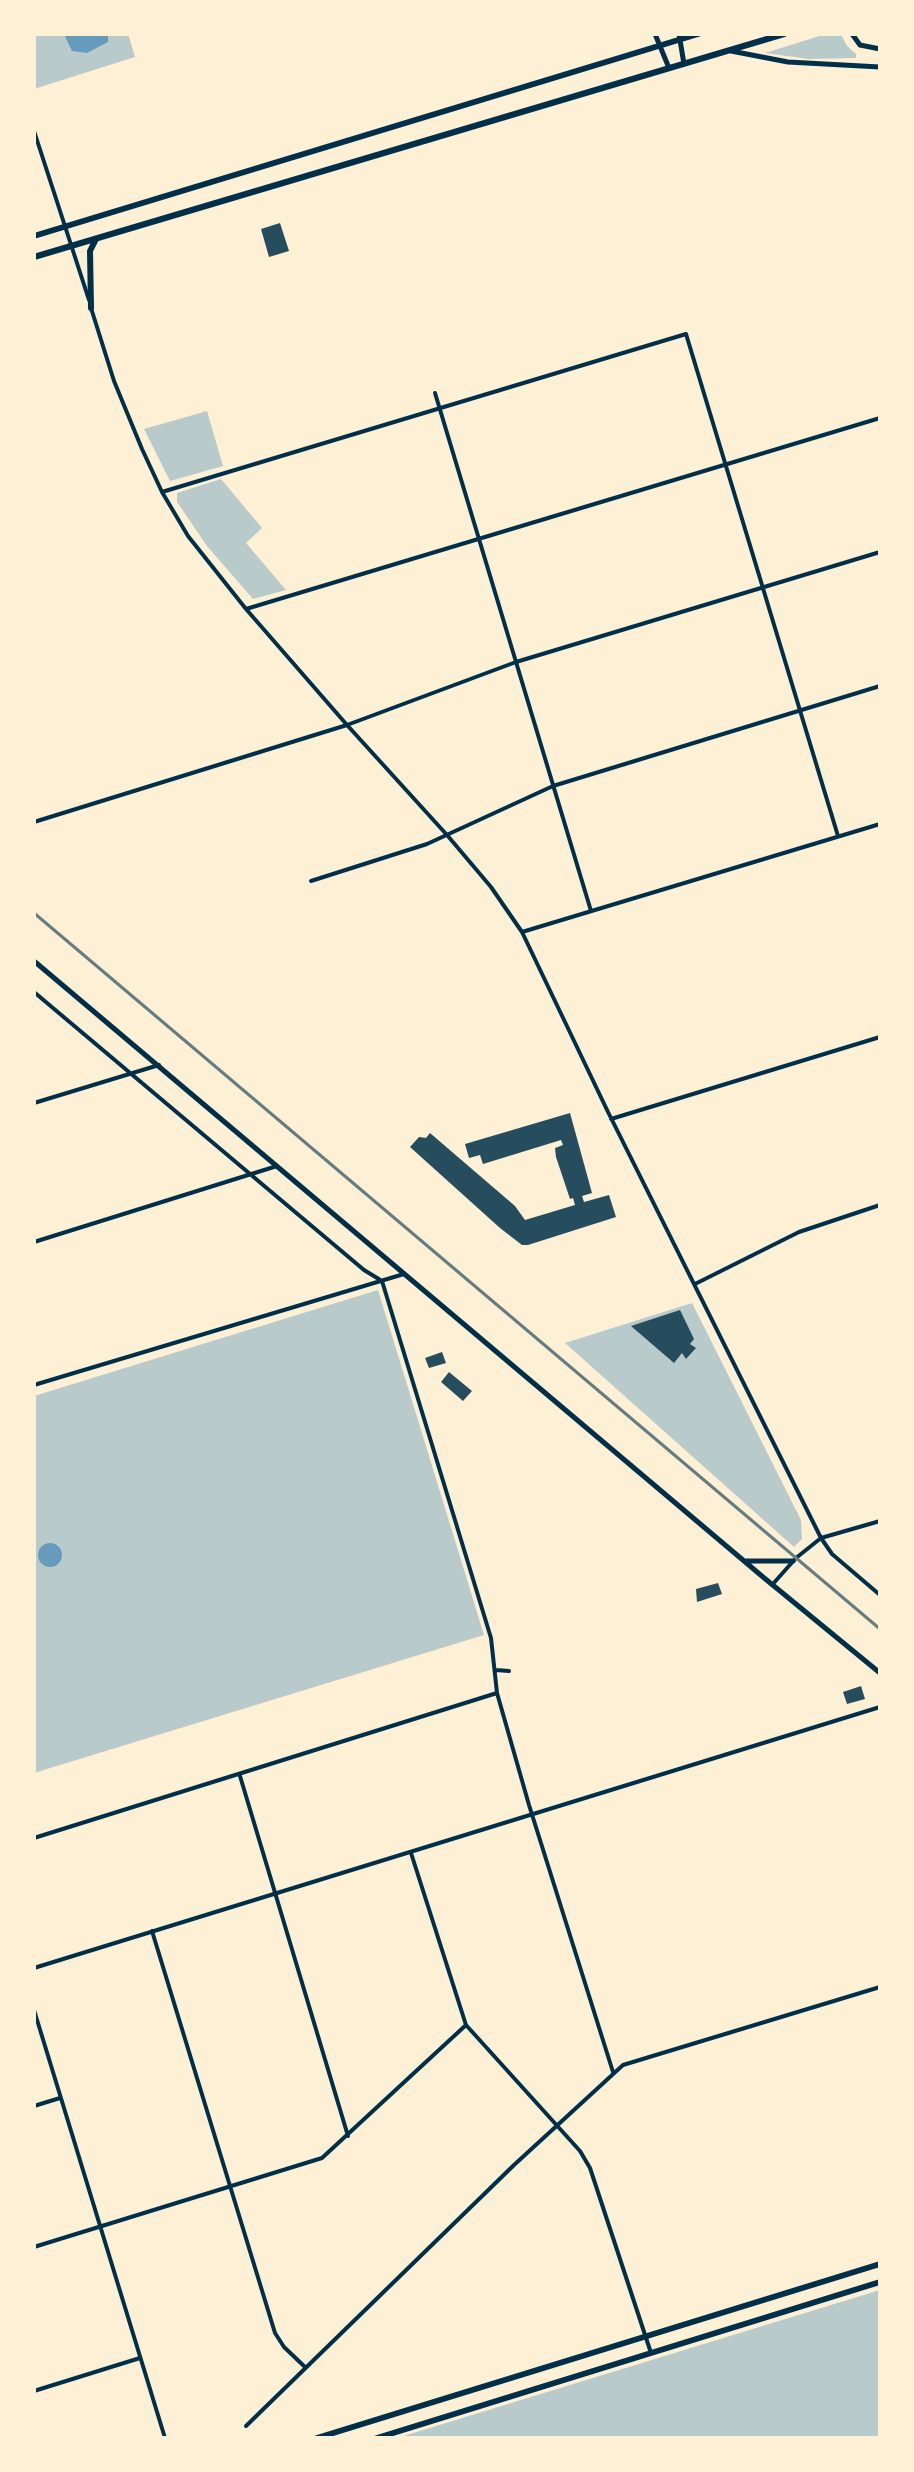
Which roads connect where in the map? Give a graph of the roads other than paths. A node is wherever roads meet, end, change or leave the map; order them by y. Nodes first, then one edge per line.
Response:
1 (655, 34) edge
2 (698, 34) edge
3 (784, 34) edge
4 (852, 34) edge
5 (680, 37) edge
6 (661, 45) junction
7 (880, 49) edge
8 (730, 50) junction
9 (684, 64) junction
10 (880, 67) edge
11 (669, 68) junction
12 (34, 131) edge
13 (64, 226) junction
14 (34, 236) edge
15 (96, 239) junction
16 (71, 247) junction
17 (34, 257) edge
18 (91, 308) junction
19 (435, 393) dead end
20 (439, 407) junction
21 (880, 418) edge
22 (726, 465) junction
23 (162, 492) junction
24 (479, 539) junction
25 (880, 552) edge
26 (763, 588) junction
27 (246, 609) junction
28 (516, 662) junction
29 (880, 686) edge
30 (800, 711) junction
31 (347, 725) junction
32 (553, 786) junction
33 (34, 822) edge
34 (880, 824) edge
35 (447, 835) junction
36 (838, 836) junction
37 (311, 881) dead end
38 (591, 911) junction
39 (522, 932) junction
40 (35, 962) edge
41 (34, 992) edge
42 (880, 1037) edge
43 (159, 1065) junction
44 (131, 1073) junction
45 (34, 1103) edge
46 (611, 1119) junction
47 (277, 1166) junction
48 (251, 1173) junction
49 (880, 1205) edge
50 (34, 1242) edge
51 (404, 1274) junction
52 (382, 1281) junction
53 (695, 1284) junction
54 (34, 1385) edge
55 (880, 1521) edge
56 (821, 1538) junction
57 (743, 1561) junction
58 (793, 1561) junction
59 (772, 1585) junction
60 (880, 1595) edge
61 (494, 1670) junction
62 (509, 1671) dead end
63 (880, 1673) edge
64 (497, 1693) junction
65 (880, 1707) edge
66 (240, 1776) junction
67 (532, 1814) junction
68 (34, 1838) edge
69 (411, 1852) junction
70 (275, 1893) junction
71 (152, 1931) junction
72 (34, 1968) edge
73 (880, 1987) edge
74 (34, 2010) edge
75 (466, 2025) junction
76 (613, 2072) junction
77 (60, 2098) junction
78 (34, 2106) edge
79 (557, 2125) junction
80 (348, 2136) junction
81 (229, 2187) junction
82 (100, 2227) junction
83 (34, 2247) edge
84 (880, 2264) edge
85 (880, 2282) edge
86 (646, 2336) junction
87 (651, 2353) junction
88 (140, 2358) junction
89 (305, 2367) junction
90 (34, 2391) edge
91 (246, 2426) dead end
92 (165, 2438) edge
93 (317, 2438) edge
94 (377, 2438) edge

1 - 6 street
2 - 5 main road
3 - 8 main road
4 - 7 street
5 - 6 main road
5 - 9 street
6 - 11 street
6 - 13 main road
8 - 9 main road
8 - 10 street
9 - 11 main road
11 - 15 main road
12 - 13 street
13 - 14 main road
13 - 16 street
15 - 16 main road
15 - 18 main road
16 - 17 main road
16 - 18 street
18 - 23 street
19 - 20 street
20 - 22 street
20 - 23 street
20 - 24 street
21 - 22 street
22 - 24 street
22 - 26 street
23 - 27 street
24 - 27 street
24 - 28 street
25 - 26 street
26 - 28 street
26 - 30 street
27 - 31 street
28 - 31 street
28 - 32 street
29 - 30 street
30 - 32 street
30 - 36 street
31 - 33 street
31 - 35 street
32 - 35 street
32 - 38 street
34 - 36 street
35 - 37 street
35 - 39 street
36 - 38 street
38 - 39 street
39 - 46 street
40 - 43 street
41 - 44 street
42 - 46 street
43 - 44 street
43 - 47 street
44 - 45 street
44 - 48 street
46 - 53 street
47 - 48 street
47 - 51 street
48 - 50 street
48 - 52 street
49 - 53 street
51 - 52 street
51 - 57 street
52 - 54 street
52 - 61 street
53 - 56 street
55 - 56 street
56 - 58 street
56 - 60 street
57 - 58 street
57 - 59 street
58 - 59 street
59 - 63 street
61 - 62 street
61 - 64 street
64 - 66 street
64 - 67 street
65 - 67 street
66 - 68 street
66 - 70 street
67 - 69 street
67 - 76 street
69 - 70 street
69 - 75 street
70 - 71 street
70 - 80 street
71 - 72 street
71 - 81 street
73 - 76 street
74 - 77 street
75 - 79 street
75 - 80 street
76 - 79 street
77 - 78 street
77 - 82 street
79 - 86 street
79 - 89 street
80 - 81 street
81 - 82 street
81 - 89 street
82 - 83 street
82 - 88 street
84 - 86 main road
85 - 87 main road
86 - 87 street
86 - 93 main road
87 - 94 main road
88 - 90 street
88 - 92 street
89 - 91 street

